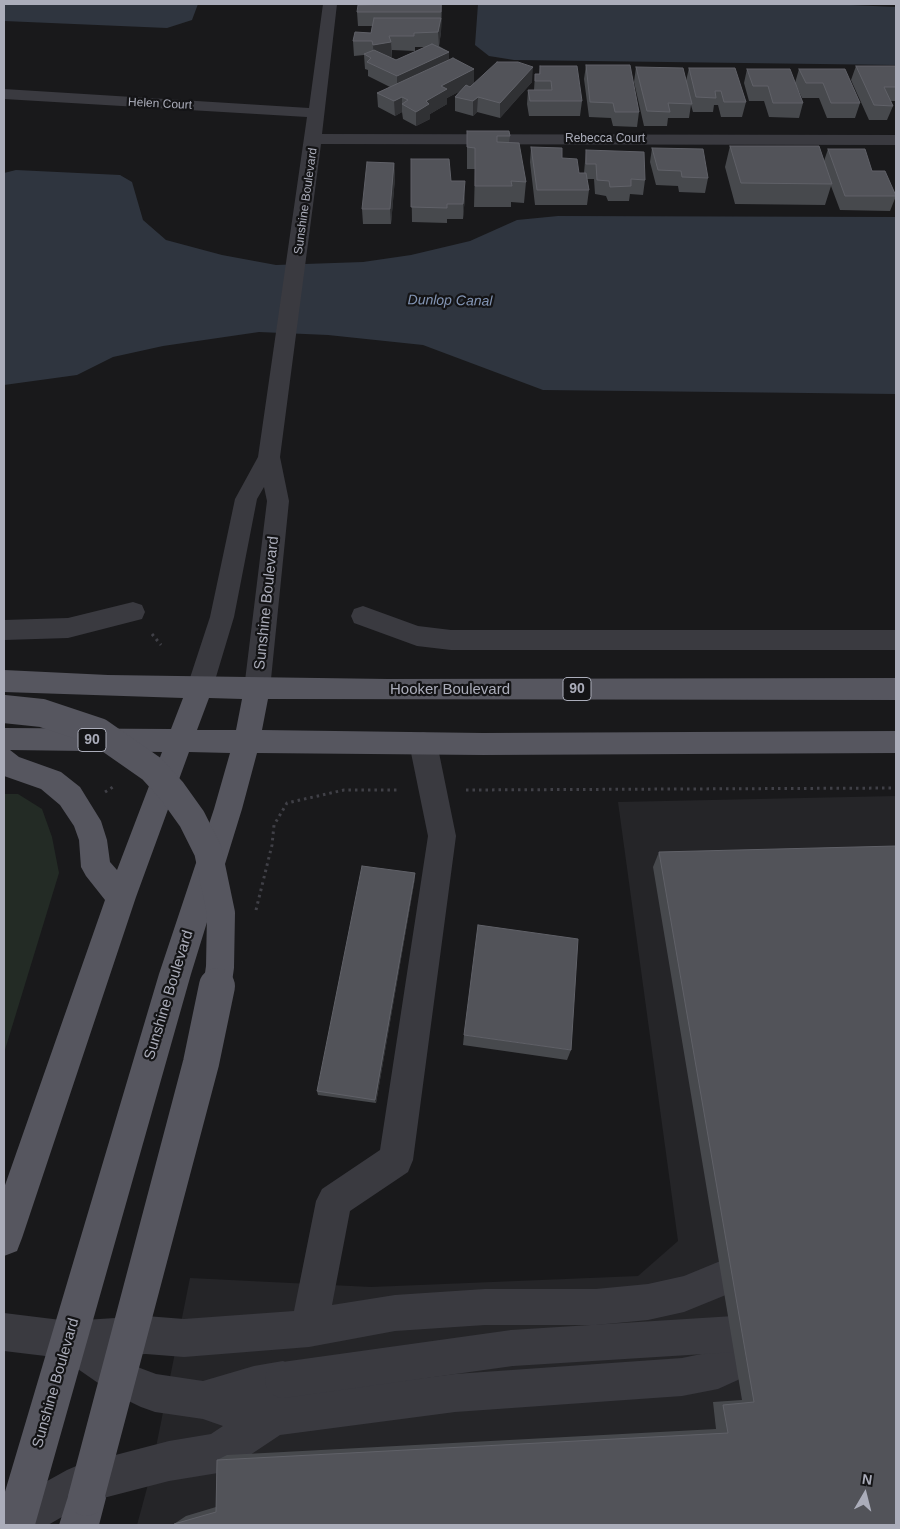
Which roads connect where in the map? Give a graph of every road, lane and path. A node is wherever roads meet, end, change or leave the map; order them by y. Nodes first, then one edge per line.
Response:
1 (330, 4) edge
2 (4, 94) edge
3 (317, 113) junction
4 (314, 139) junction
5 (896, 140) edge
6 (268, 457) junction
7 (133, 612) dead end
8 (363, 616) dead end
9 (4, 630) edge
10 (896, 640) edge
11 (4, 681) edge
12 (200, 688) junction
13 (257, 689) junction
14 (896, 689) edge
15 (4, 708) edge
16 (4, 739) edge
17 (180, 740) junction
18 (247, 740) junction
19 (896, 742) edge
20 (424, 743) junction
21 (4, 760) edge
22 (121, 897) junction
23 (749, 1229) edge
24 (4, 1238) edge
25 (788, 1249) edge
26 (756, 1265) junction
27 (309, 1328) junction
28 (4, 1332) edge
29 (69, 1340) junction
30 (278, 1398) junction
31 (85, 1516) edge
32 (15, 1523) edge

1 - 3 street, Sunshine Boulevard
2 - 3 street, Helen Court
3 - 4 street, Sunshine Boulevard
4 - 5 street, Rebecca Court
4 - 6 street, Sunshine Boulevard
6 - 12 street, Sunshine Boulevard
6 - 13 street, Sunshine Boulevard
7 - 9 street
8 - 10 street
11 - 12 main road, Hooker Boulevard / 90
12 - 13 main road, Hooker Boulevard / 90
12 - 17 main road, Sunshine Boulevard
13 - 14 main road, Hooker Boulevard / 90
13 - 18 main road, Sunshine Boulevard
15 - 31 main road, bridge
16 - 17 main road, 90
17 - 18 main road, 90
17 - 22 main road, Sunshine Boulevard
18 - 20 main road, 90
18 - 29 main road, Sunshine Boulevard
19 - 20 main road, 90
20 - 27 street
21 - 22 main road
22 - 24 main road, Sunshine Boulevard
23 - 26 street
25 - 26 street
26 - 27 street
26 - 30 street
27 - 29 street
28 - 29 street
29 - 30 street
29 - 32 main road, Sunshine Boulevard
30 - 32 street

